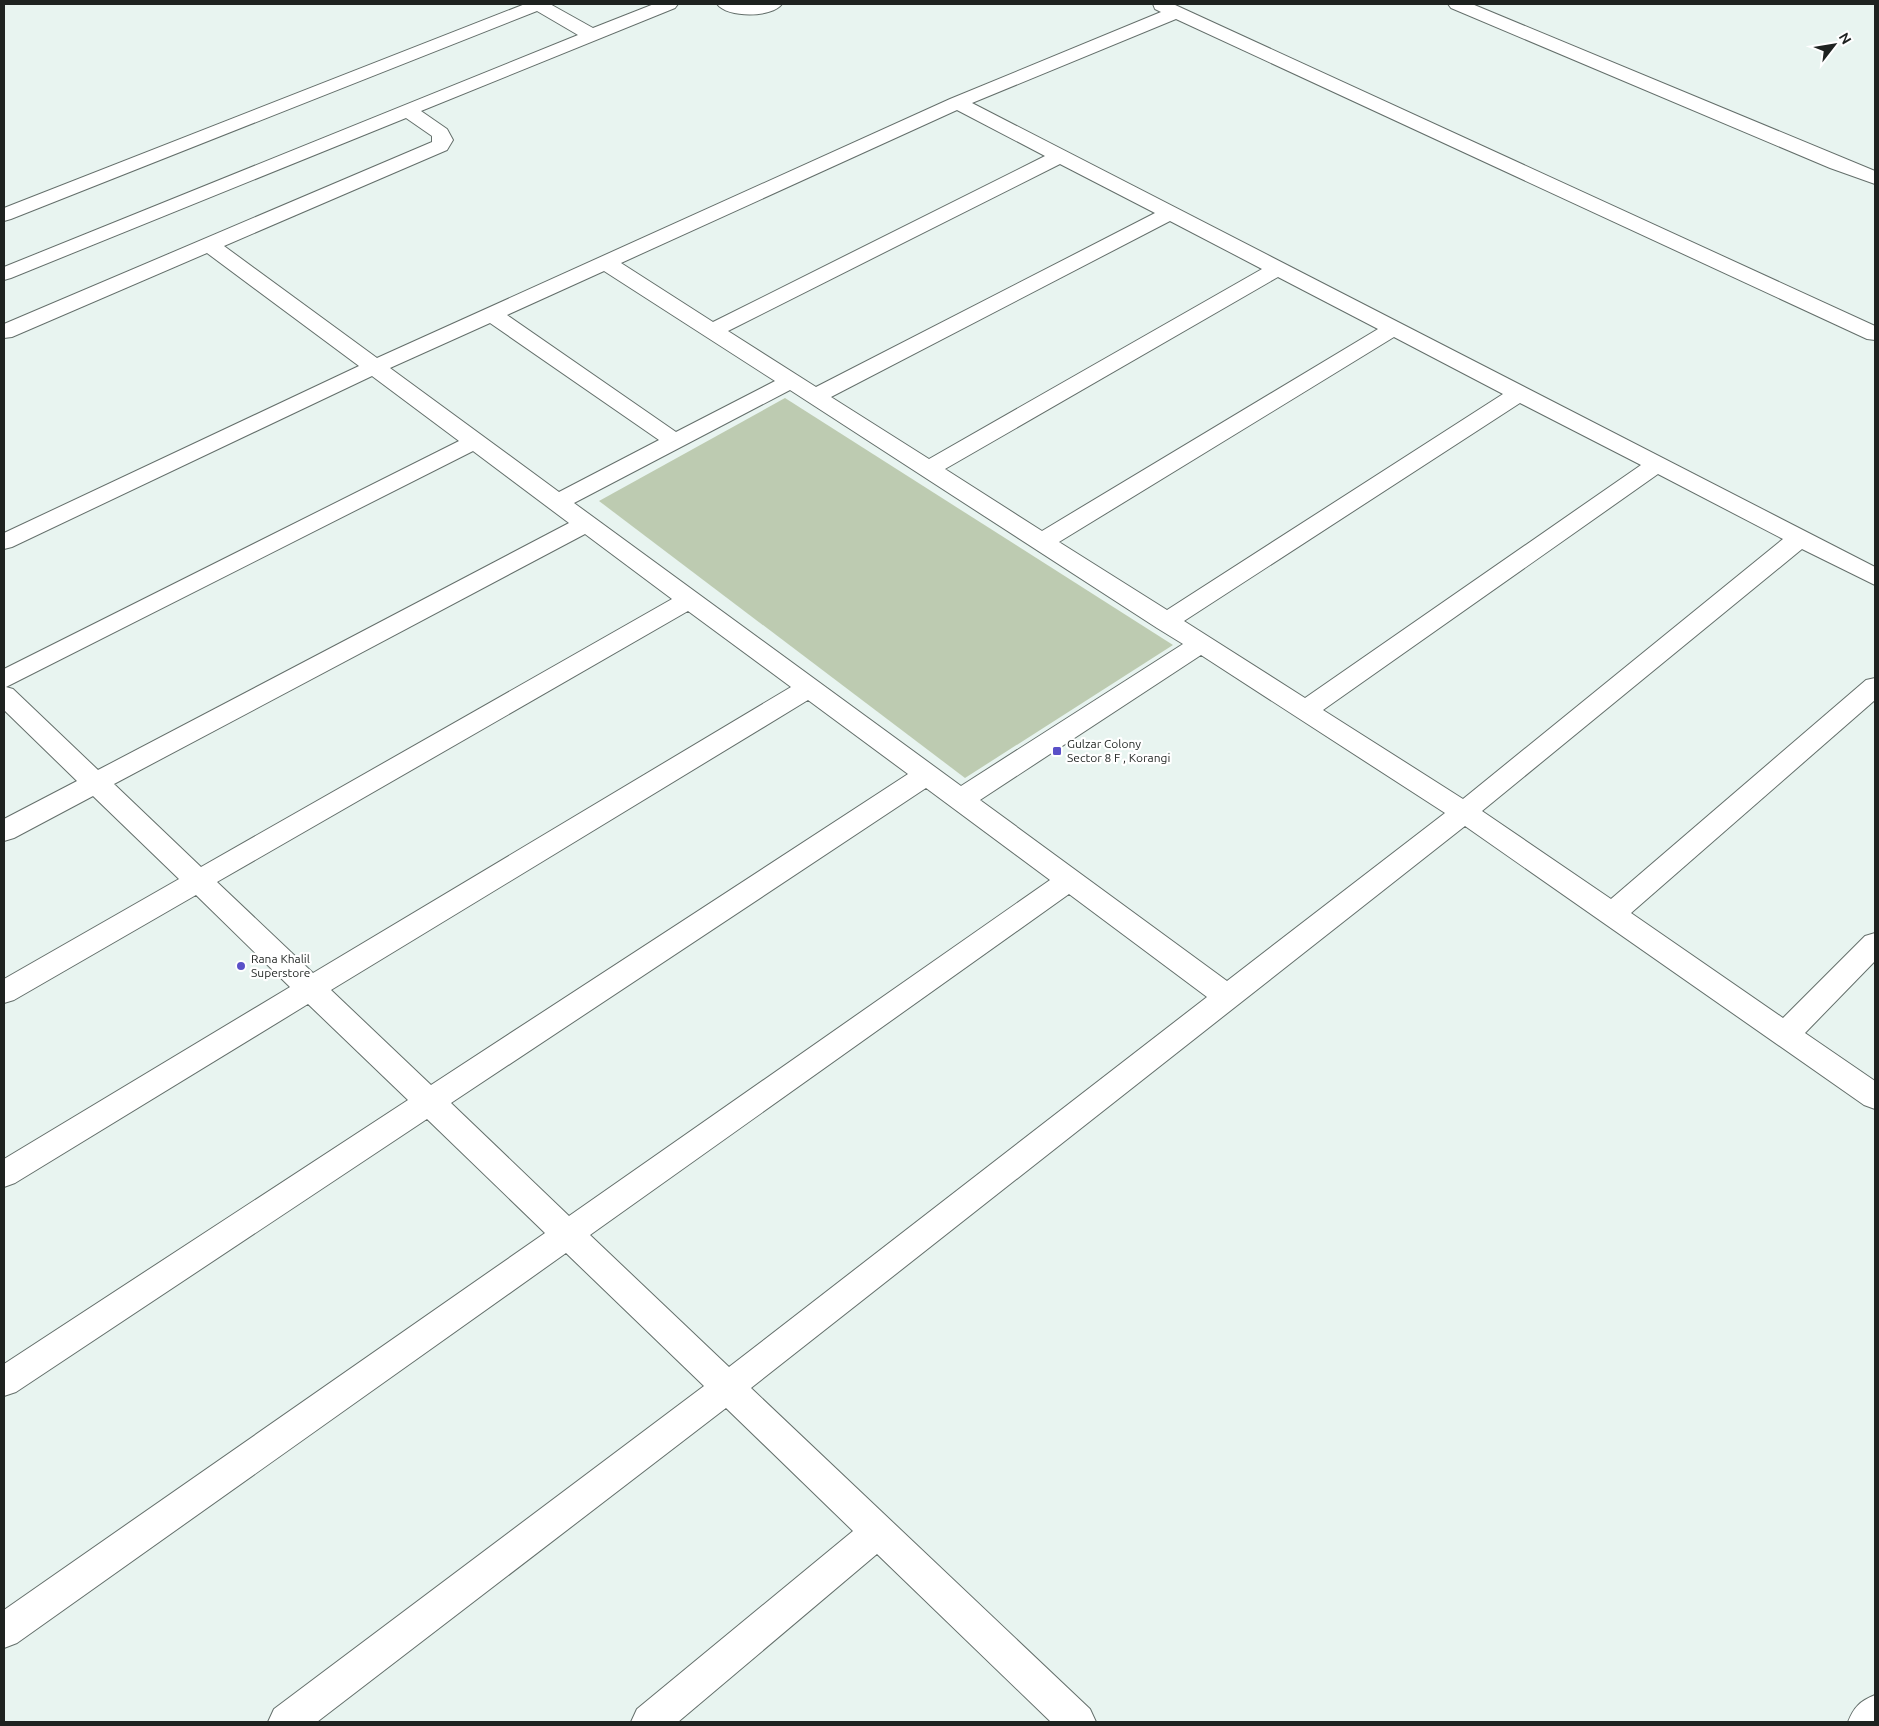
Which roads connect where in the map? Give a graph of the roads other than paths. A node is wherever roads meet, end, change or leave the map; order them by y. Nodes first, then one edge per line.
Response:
1 (538, 4) edge
2 (668, 4) edge
3 (726, 4) edge
4 (773, 4) edge
5 (1457, 4) edge
6 (1167, 8) edge
7 (592, 35) junction
8 (957, 103) junction
9 (406, 110) junction
10 (1060, 156) junction
11 (1875, 178) edge
12 (1170, 213) junction
13 (4, 216) edge
14 (208, 244) junction
15 (605, 262) junction
16 (1279, 268) junction
17 (4, 274) edge
18 (491, 314) junction
19 (1394, 328) junction
20 (712, 331) junction
21 (4, 332) edge
22 (1875, 334) edge
23 (372, 368) junction
24 (791, 381) junction
25 (1520, 393) junction
26 (815, 396) junction
27 (674, 441) junction
28 (474, 442) junction
29 (1658, 464) junction
30 (929, 469) junction
31 (556, 503) junction
32 (585, 524) junction
33 (1801, 537) junction
34 (4, 542) edge
35 (1041, 542) junction
36 (1875, 577) edge
37 (688, 600) junction
38 (1166, 622) junction
39 (1201, 644) junction
40 (4, 679) edge
41 (1875, 686) edge
42 (808, 688) junction
43 (4, 695) edge
44 (1305, 710) junction
45 (926, 774) junction
46 (95, 783) junction
47 (960, 800) junction
48 (1464, 812) junction
49 (4, 831) edge
50 (1070, 880) junction
51 (198, 881) junction
52 (1612, 914) junction
53 (1875, 943) edge
54 (311, 988) junction
55 (4, 992) edge
56 (1228, 996) junction
57 (1785, 1034) junction
58 (1875, 1098) edge
59 (429, 1102) junction
60 (4, 1174) edge
61 (567, 1234) junction
62 (4, 1382) edge
63 (727, 1388) junction
64 (878, 1532) junction
65 (4, 1631) edge
66 (1875, 1713) edge
67 (1071, 1720) edge
68 (287, 1722) edge
69 (650, 1722) edge
70 (1867, 1722) edge

1 - 7 street
1 - 13 street
2 - 7 street
3 - 4 street
5 - 11 street
6 - 8 street
6 - 22 street
7 - 9 street
8 - 10 street
8 - 15 street
9 - 14 street
9 - 17 street
10 - 12 street
10 - 20 street
12 - 16 street
12 - 26 street
14 - 21 street
14 - 23 street
15 - 18 street
15 - 20 street
16 - 19 street
16 - 30 street
18 - 23 street
18 - 27 street
19 - 25 street
19 - 35 street
20 - 24 street
23 - 28 street
23 - 34 street
24 - 26 street
24 - 27 street
25 - 29 street
25 - 38 street
26 - 30 street
27 - 31 street
28 - 31 street
28 - 40 street
29 - 33 street
29 - 44 street
30 - 35 street
31 - 32 street
32 - 37 street
32 - 46 street
33 - 36 street
33 - 48 street
35 - 38 street
37 - 42 street
37 - 51 street
38 - 39 street
39 - 44 street
39 - 47 street
41 - 52 street
42 - 45 street
42 - 54 street
43 - 46 street
44 - 48 street
45 - 47 street
45 - 59 street
46 - 49 street
46 - 51 street
47 - 50 street
48 - 52 street
48 - 56 street
50 - 56 street
50 - 61 street
51 - 54 street
51 - 55 street
52 - 57 street
53 - 57 street
54 - 59 street
54 - 60 street
56 - 63 street
57 - 58 street
59 - 61 street
59 - 62 street
61 - 63 street
61 - 65 street
63 - 64 street
63 - 68 street
64 - 67 street
64 - 69 street
66 - 70 street

